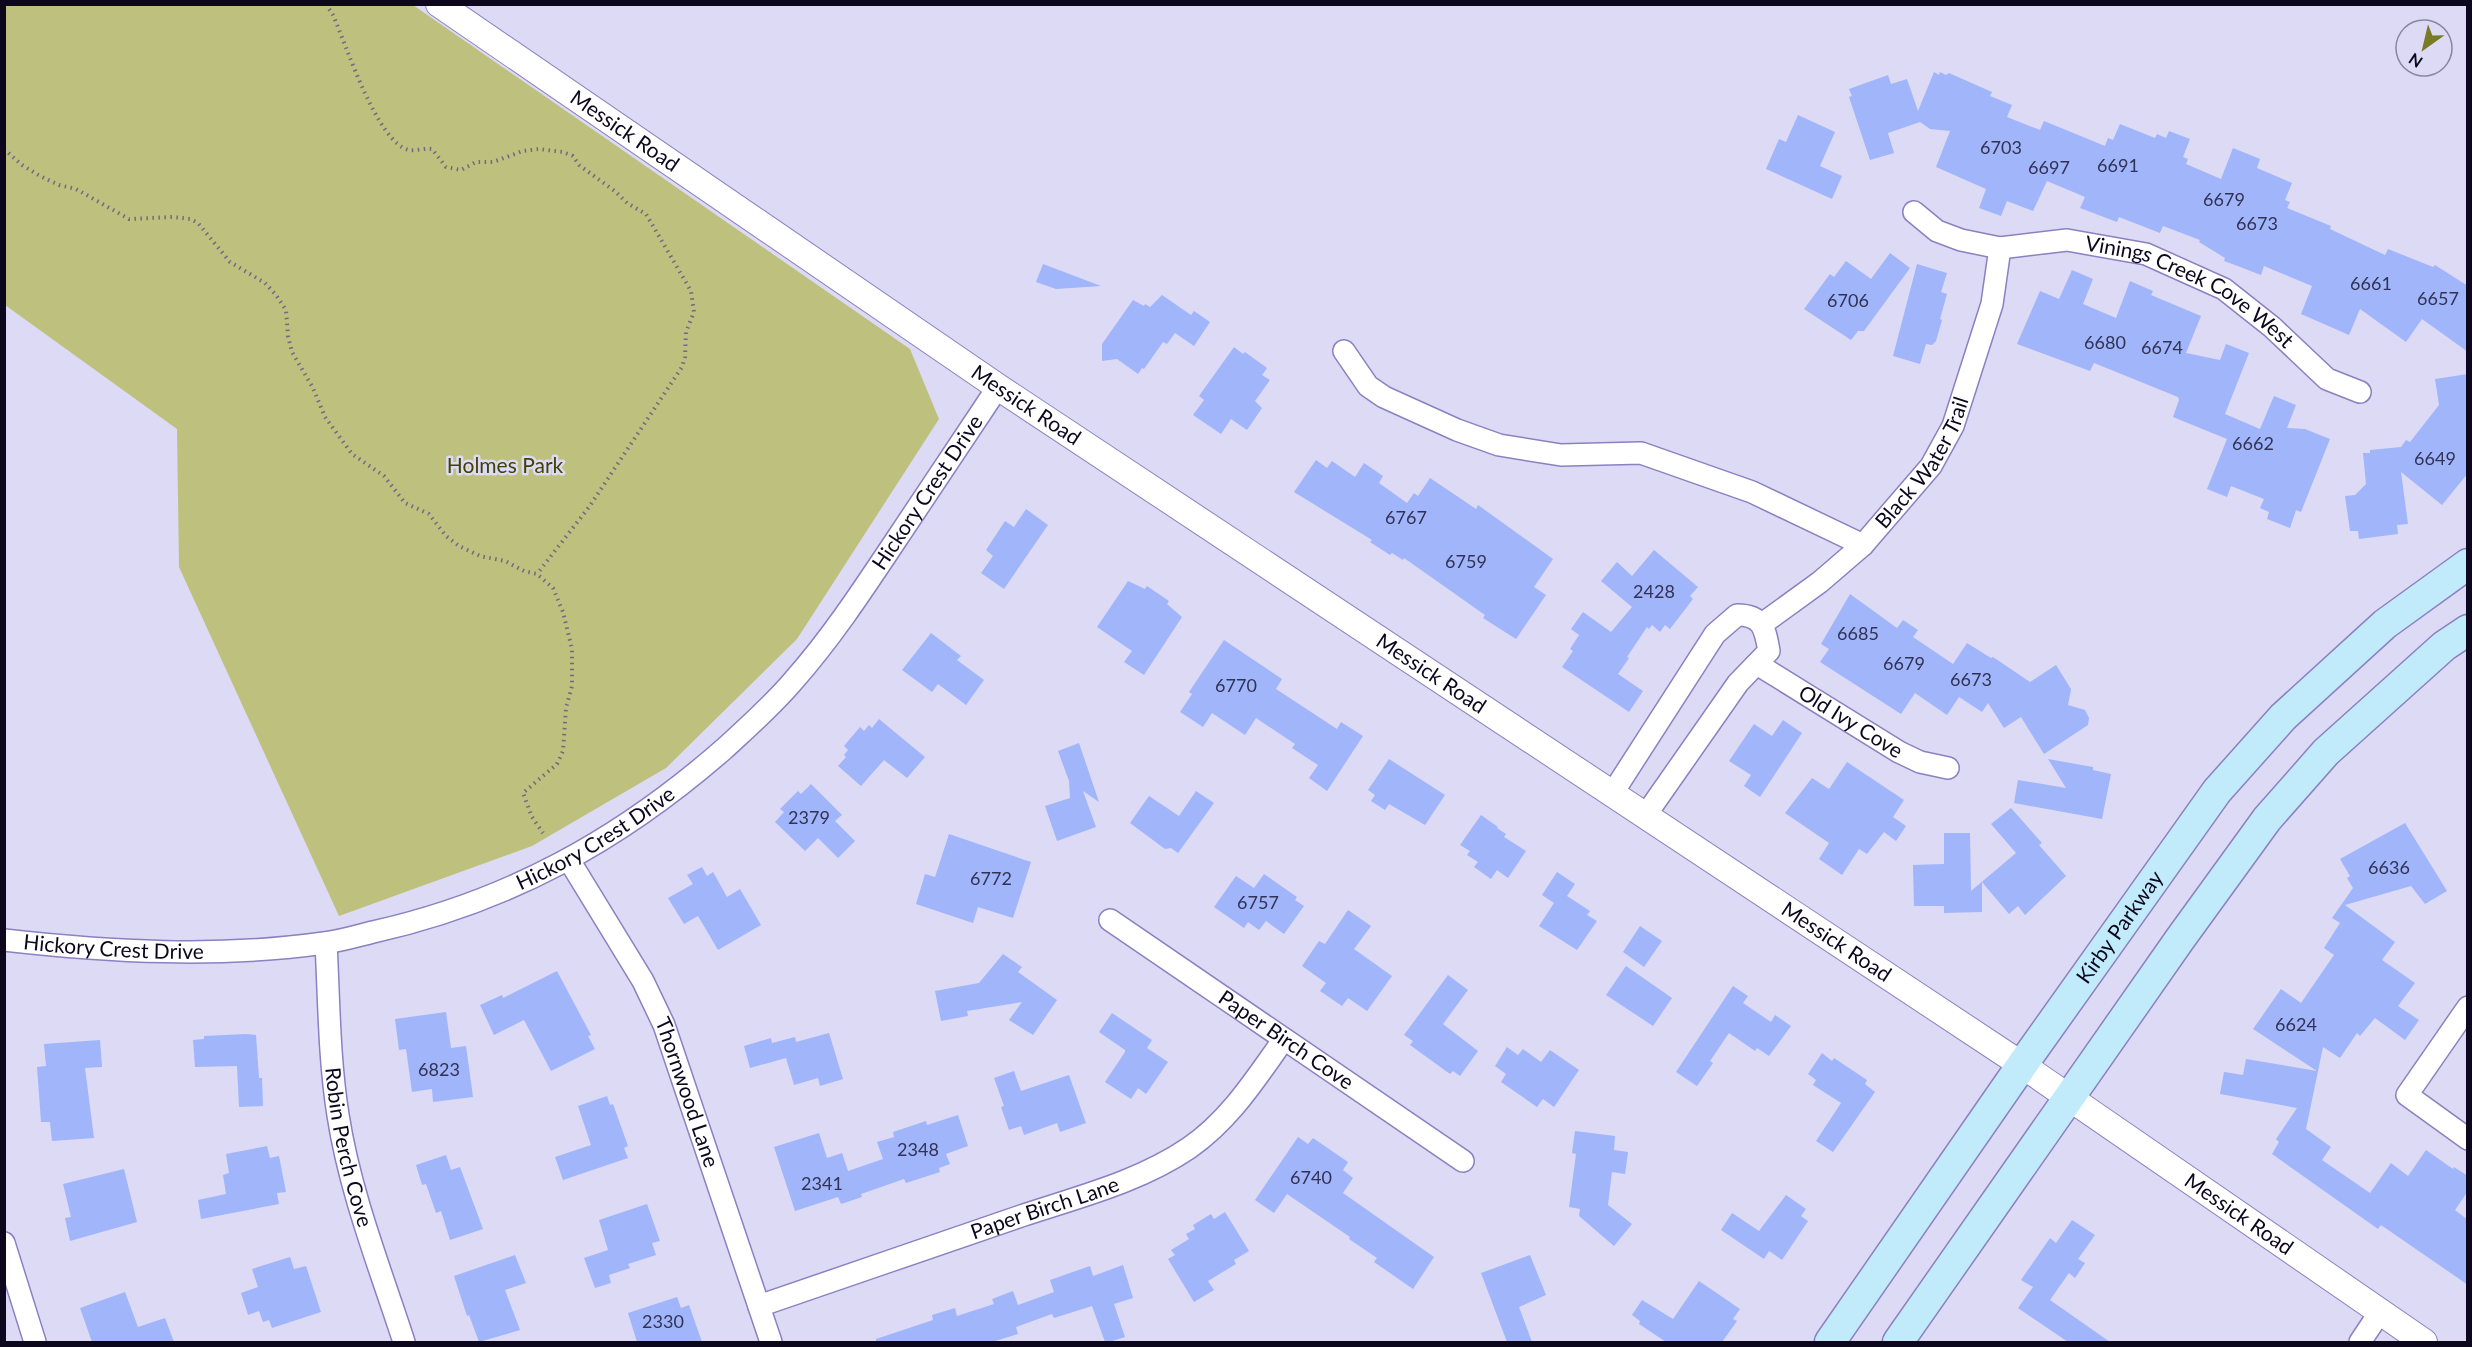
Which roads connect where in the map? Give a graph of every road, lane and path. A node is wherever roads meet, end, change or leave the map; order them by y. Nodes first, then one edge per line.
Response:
1 (326, 4) edge
2 (439, 4) edge
3 (4, 149) edge
4 (1914, 212) dead end
5 (2000, 248) junction
6 (1344, 351) dead end
7 (998, 387) junction
8 (2361, 392) dead end
9 (1863, 545) junction
10 (2468, 564) edge
11 (537, 574) junction
12 (1762, 624) junction
13 (2468, 630) edge
14 (1758, 664) junction
15 (1948, 768) dead end
16 (1612, 794) junction
17 (1646, 816) junction
18 (543, 833) dead end
19 (569, 860) junction
20 (1110, 920) dead end
21 (4, 940) edge
22 (326, 943) junction
23 (2468, 1007) edge
24 (1284, 1039) junction
25 (2022, 1065) junction
26 (2069, 1097) junction
27 (2468, 1139) edge
28 (1463, 1161) dead end
29 (4, 1243) edge
30 (759, 1306) junction
31 (2380, 1312) junction
32 (35, 1342) edge
33 (404, 1342) edge
34 (771, 1342) edge
35 (1830, 1342) edge
36 (1898, 1342) edge
37 (2360, 1342) edge
38 (2424, 1342) edge

1 - 11 path
2 - 7 street, Messick Road
3 - 11 path
4 - 5 street, Vinings Creek Cove West
5 - 8 street, Vinings Creek Cove West
5 - 9 street, Black Water Trail
6 - 9 street
7 - 16 street, Messick Road
7 - 19 street, Hickory Crest Drive
9 - 12 street, Black Water Trail
10 - 25 main road, Kirby Parkway
11 - 18 path
12 - 14 street
12 - 16 street
13 - 26 main road
14 - 15 street, Old Ivy Cove
14 - 17 street
16 - 17 street, Messick Road
17 - 25 street, Messick Road
19 - 22 street, Hickory Crest Drive
19 - 30 street, Thornwood Lane
20 - 24 street, Paper Birch Cove
21 - 22 street, Hickory Crest Drive
22 - 33 street, Robin Perch Cove
23 - 27 street
24 - 28 street, Paper Birch Cove
24 - 30 street, Paper Birch Lane
25 - 26 street, Messick Road
25 - 35 main road, Kirby Parkway
26 - 31 street, Messick Road
26 - 36 main road
29 - 32 street
30 - 34 street, Thornwood Lane
31 - 37 street
31 - 38 street, Messick Road

